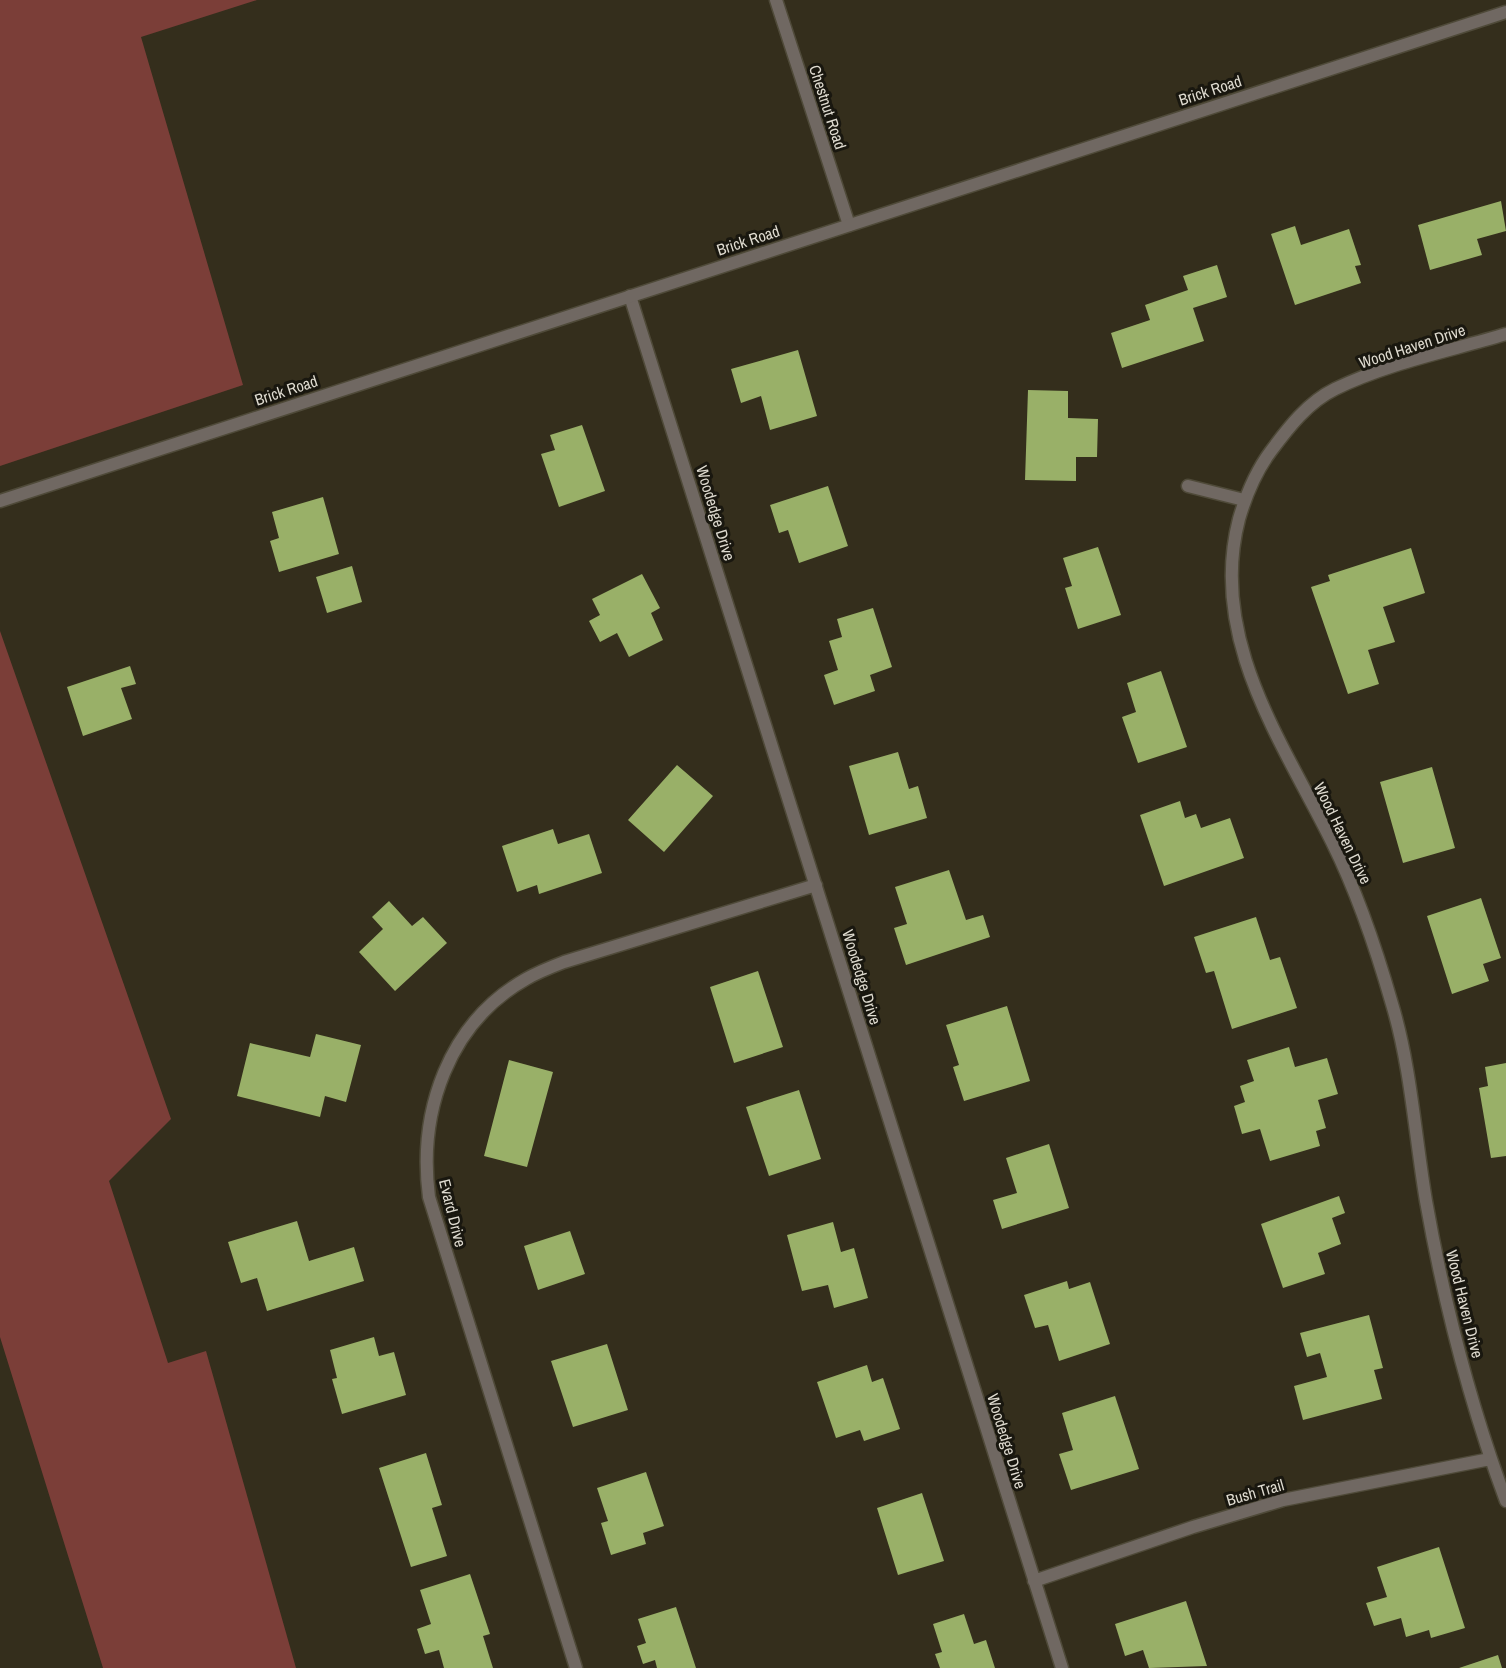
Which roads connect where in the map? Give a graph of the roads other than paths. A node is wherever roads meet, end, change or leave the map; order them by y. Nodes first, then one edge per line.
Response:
1 (776, 0) edge
2 (1506, 12) edge
3 (849, 225) junction
4 (630, 296) junction
5 (1506, 334) edge
6 (1188, 486) dead end
7 (1244, 500) junction
8 (0, 501) edge
9 (816, 885) junction
10 (1490, 1459) junction
11 (1506, 1501) edge
12 (1034, 1581) junction
13 (576, 1668) edge
14 (1062, 1668) edge

1 - 3 street, Chestnut Road
2 - 3 street, Brick Road
3 - 4 street, Brick Road
4 - 8 street, Brick Road
4 - 9 street, Woodedge Drive
5 - 7 street, Wood Haven Drive
6 - 7 street
7 - 10 street, Wood Haven Drive
9 - 12 street, Woodedge Drive
9 - 13 street, Evard Drive
10 - 11 street, Wood Haven Drive
10 - 12 street, Bush Trail
12 - 14 street, Woodedge Drive

